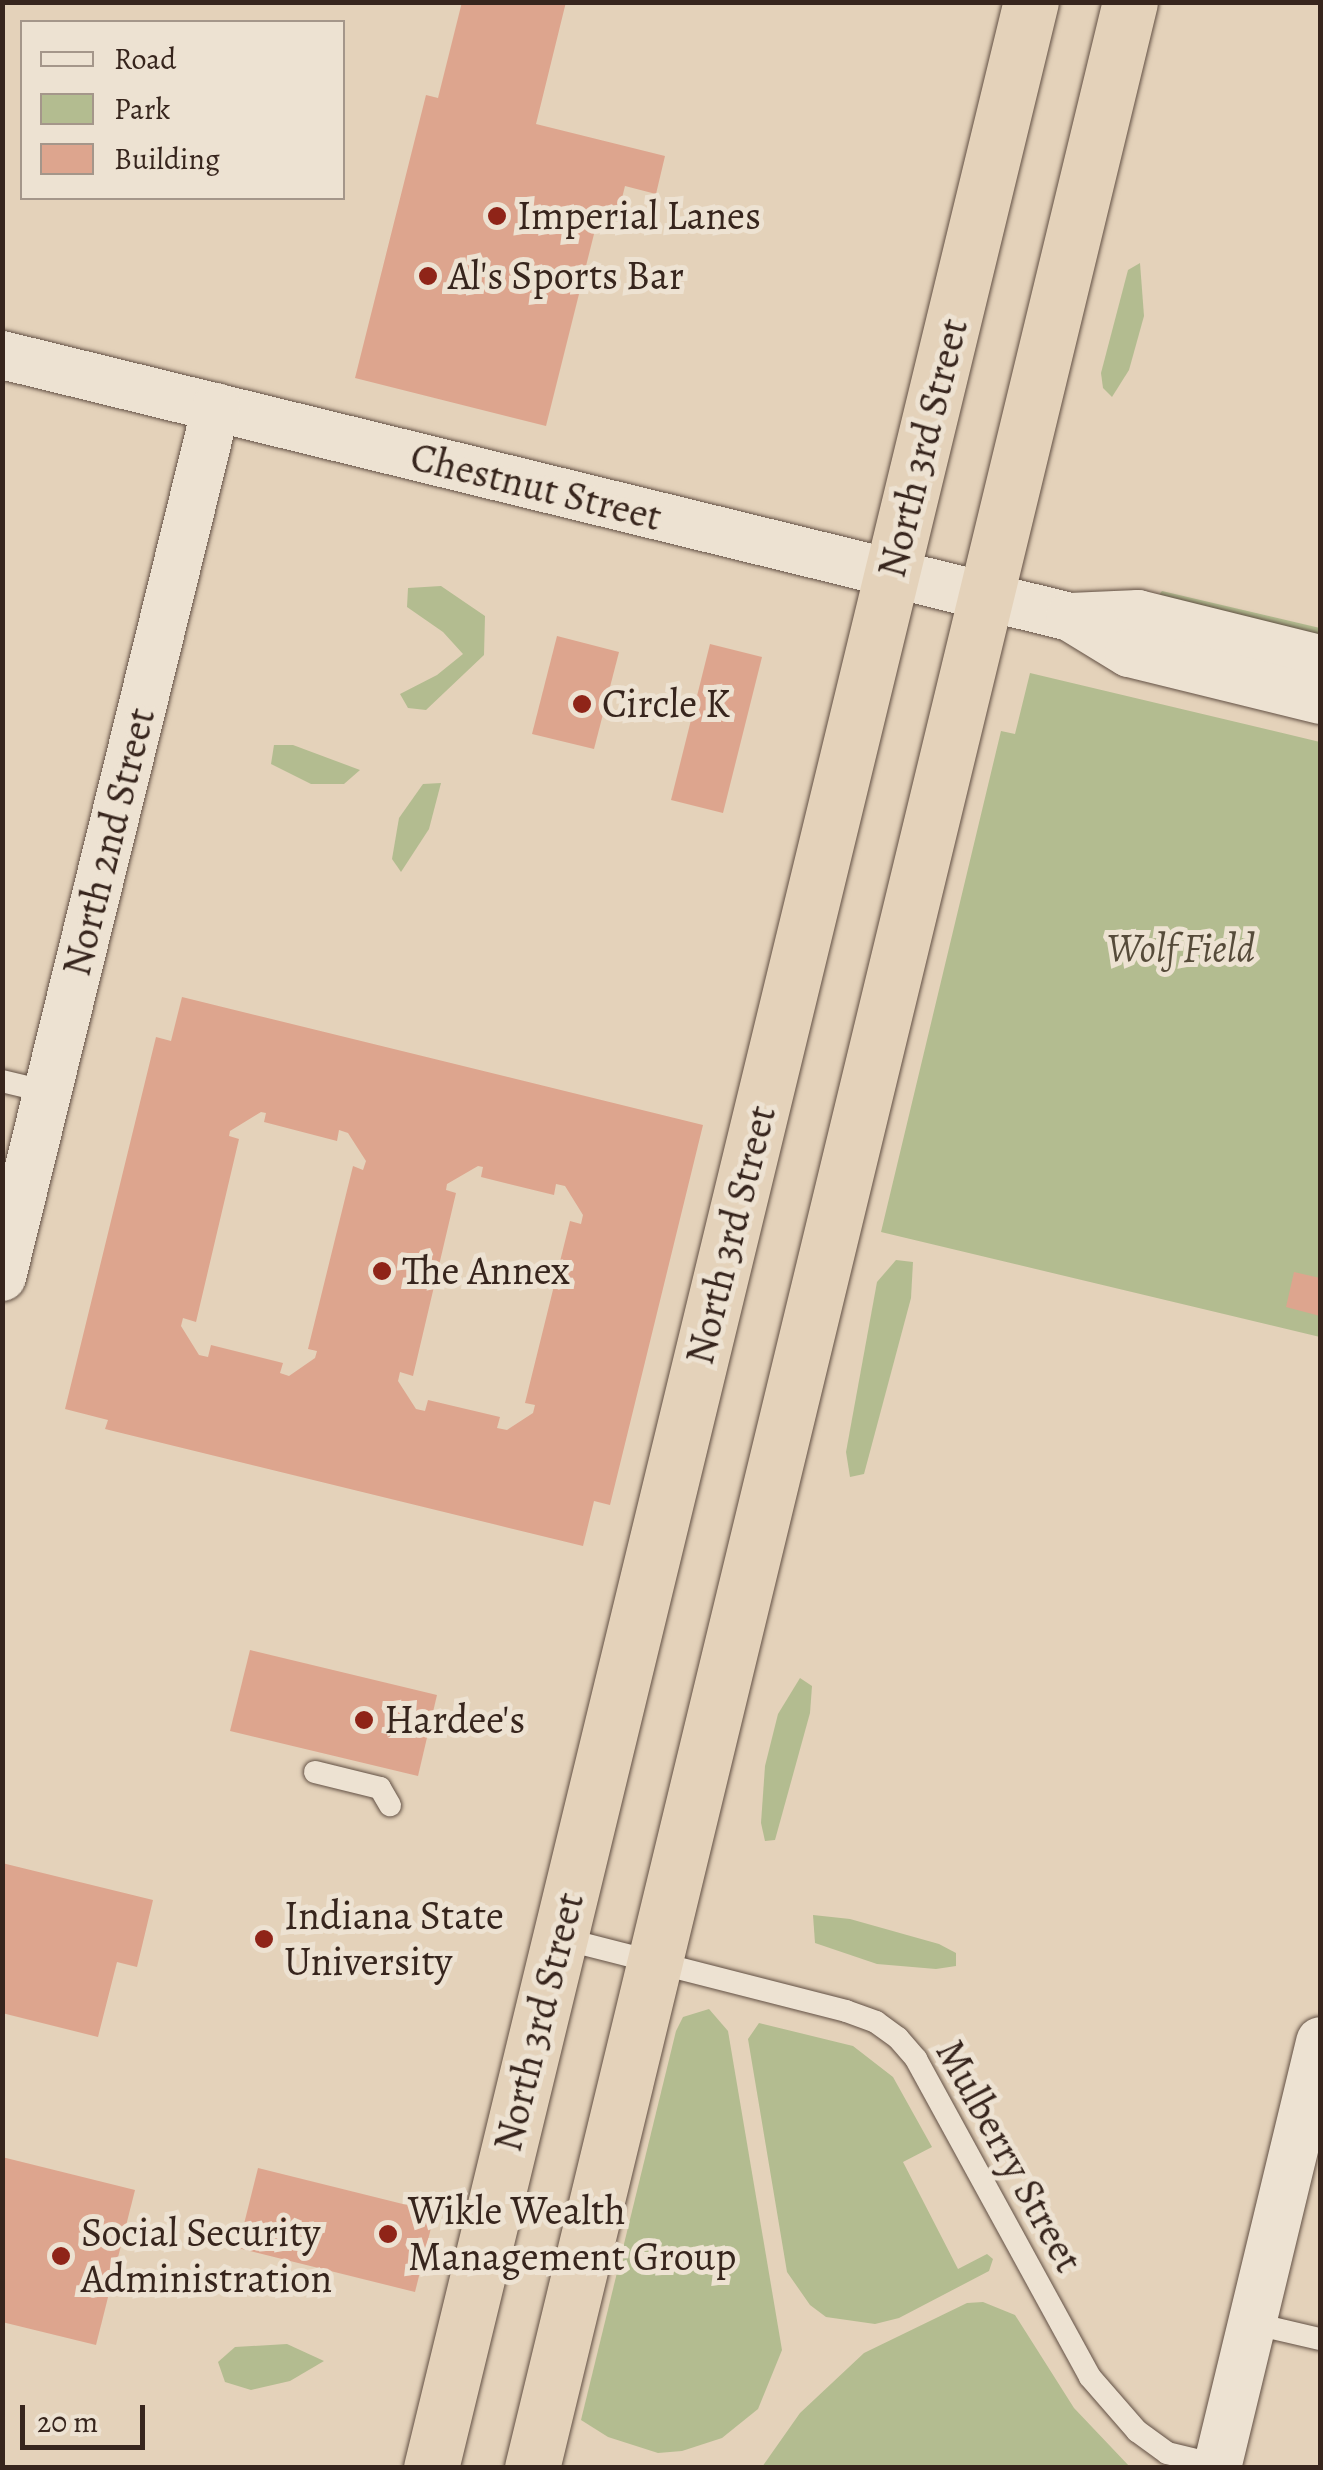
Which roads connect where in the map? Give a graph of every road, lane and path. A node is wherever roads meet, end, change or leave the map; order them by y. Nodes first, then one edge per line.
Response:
1 (1032, 2) edge
2 (1130, 2) edge
3 (2, 356) edge
4 (216, 407) junction
5 (892, 574) junction
6 (986, 597) junction
7 (1070, 617) junction
8 (1320, 659) edge
9 (1320, 700) edge
10 (2, 1081) edge
11 (48, 1092) junction
12 (2, 1278) edge
13 (315, 1772) dead end
14 (390, 1805) dead end
15 (560, 1938) junction
16 (654, 1962) junction
17 (1320, 2041) edge
18 (1252, 2323) junction
19 (1320, 2338) edge
20 (1217, 2466) edge
21 (430, 2468) edge
22 (532, 2468) edge

1 - 5 highway, North 3rd Street
2 - 6 highway
3 - 4 street, Chestnut Street
4 - 5 street, Chestnut Street
4 - 11 street, North 2nd Street
5 - 6 street, Chestnut Street
5 - 15 highway, North 3rd Street
6 - 7 street, Chestnut Street
6 - 16 highway
7 - 8 street, Chestnut Street
7 - 9 street, Chestnut Street
10 - 11 lane
11 - 12 street, North 2nd Street
13 - 14 lane
15 - 16 lane, Mulberry Street
15 - 21 highway, North 3rd Street
16 - 20 lane, Mulberry Street
16 - 22 highway
17 - 18 street
18 - 19 lane
18 - 20 street

